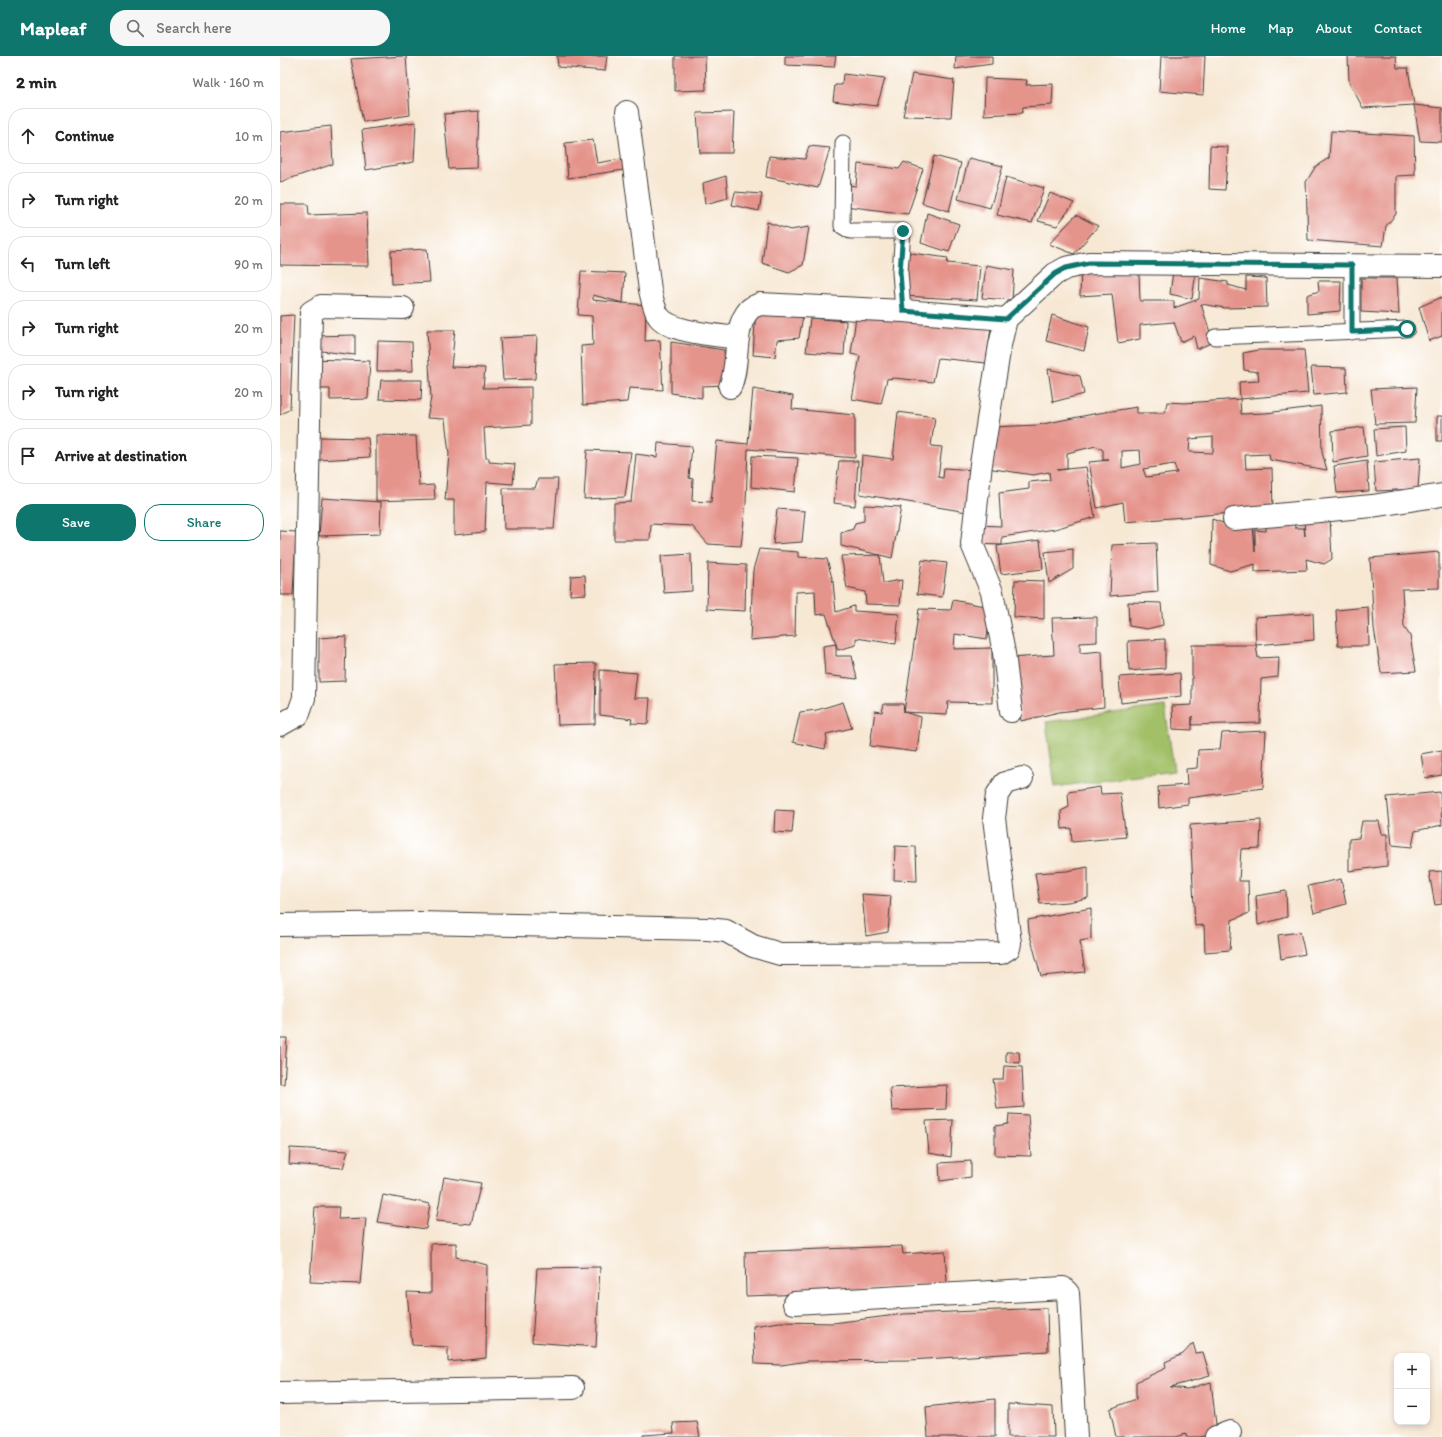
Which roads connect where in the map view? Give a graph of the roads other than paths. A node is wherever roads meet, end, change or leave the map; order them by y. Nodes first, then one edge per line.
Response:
1 (627, 112) dead end
2 (844, 143) dead end
3 (1352, 265) junction
4 (1442, 266) edge
5 (403, 308) dead end
6 (903, 311) junction
7 (1006, 319) junction
8 (1407, 329) dead end
9 (1352, 332) junction
10 (1215, 337) dead end
11 (738, 338) junction
12 (730, 387) dead end
13 (1442, 495) edge
14 (1234, 519) dead end
15 (1011, 711) dead end
16 (280, 725) edge
17 (1022, 778) dead end
18 (280, 925) edge
19 (794, 1303) dead end
20 (573, 1388) dead end
21 (280, 1393) edge
22 (1076, 1437) edge

1 - 11 street
2 - 6 lane
3 - 4 street
3 - 7 street
3 - 9 lane
5 - 16 street
6 - 7 street
6 - 11 street
7 - 15 street
8 - 9 lane
9 - 10 lane
11 - 12 street
13 - 14 street
17 - 18 street
19 - 22 street
20 - 21 street

